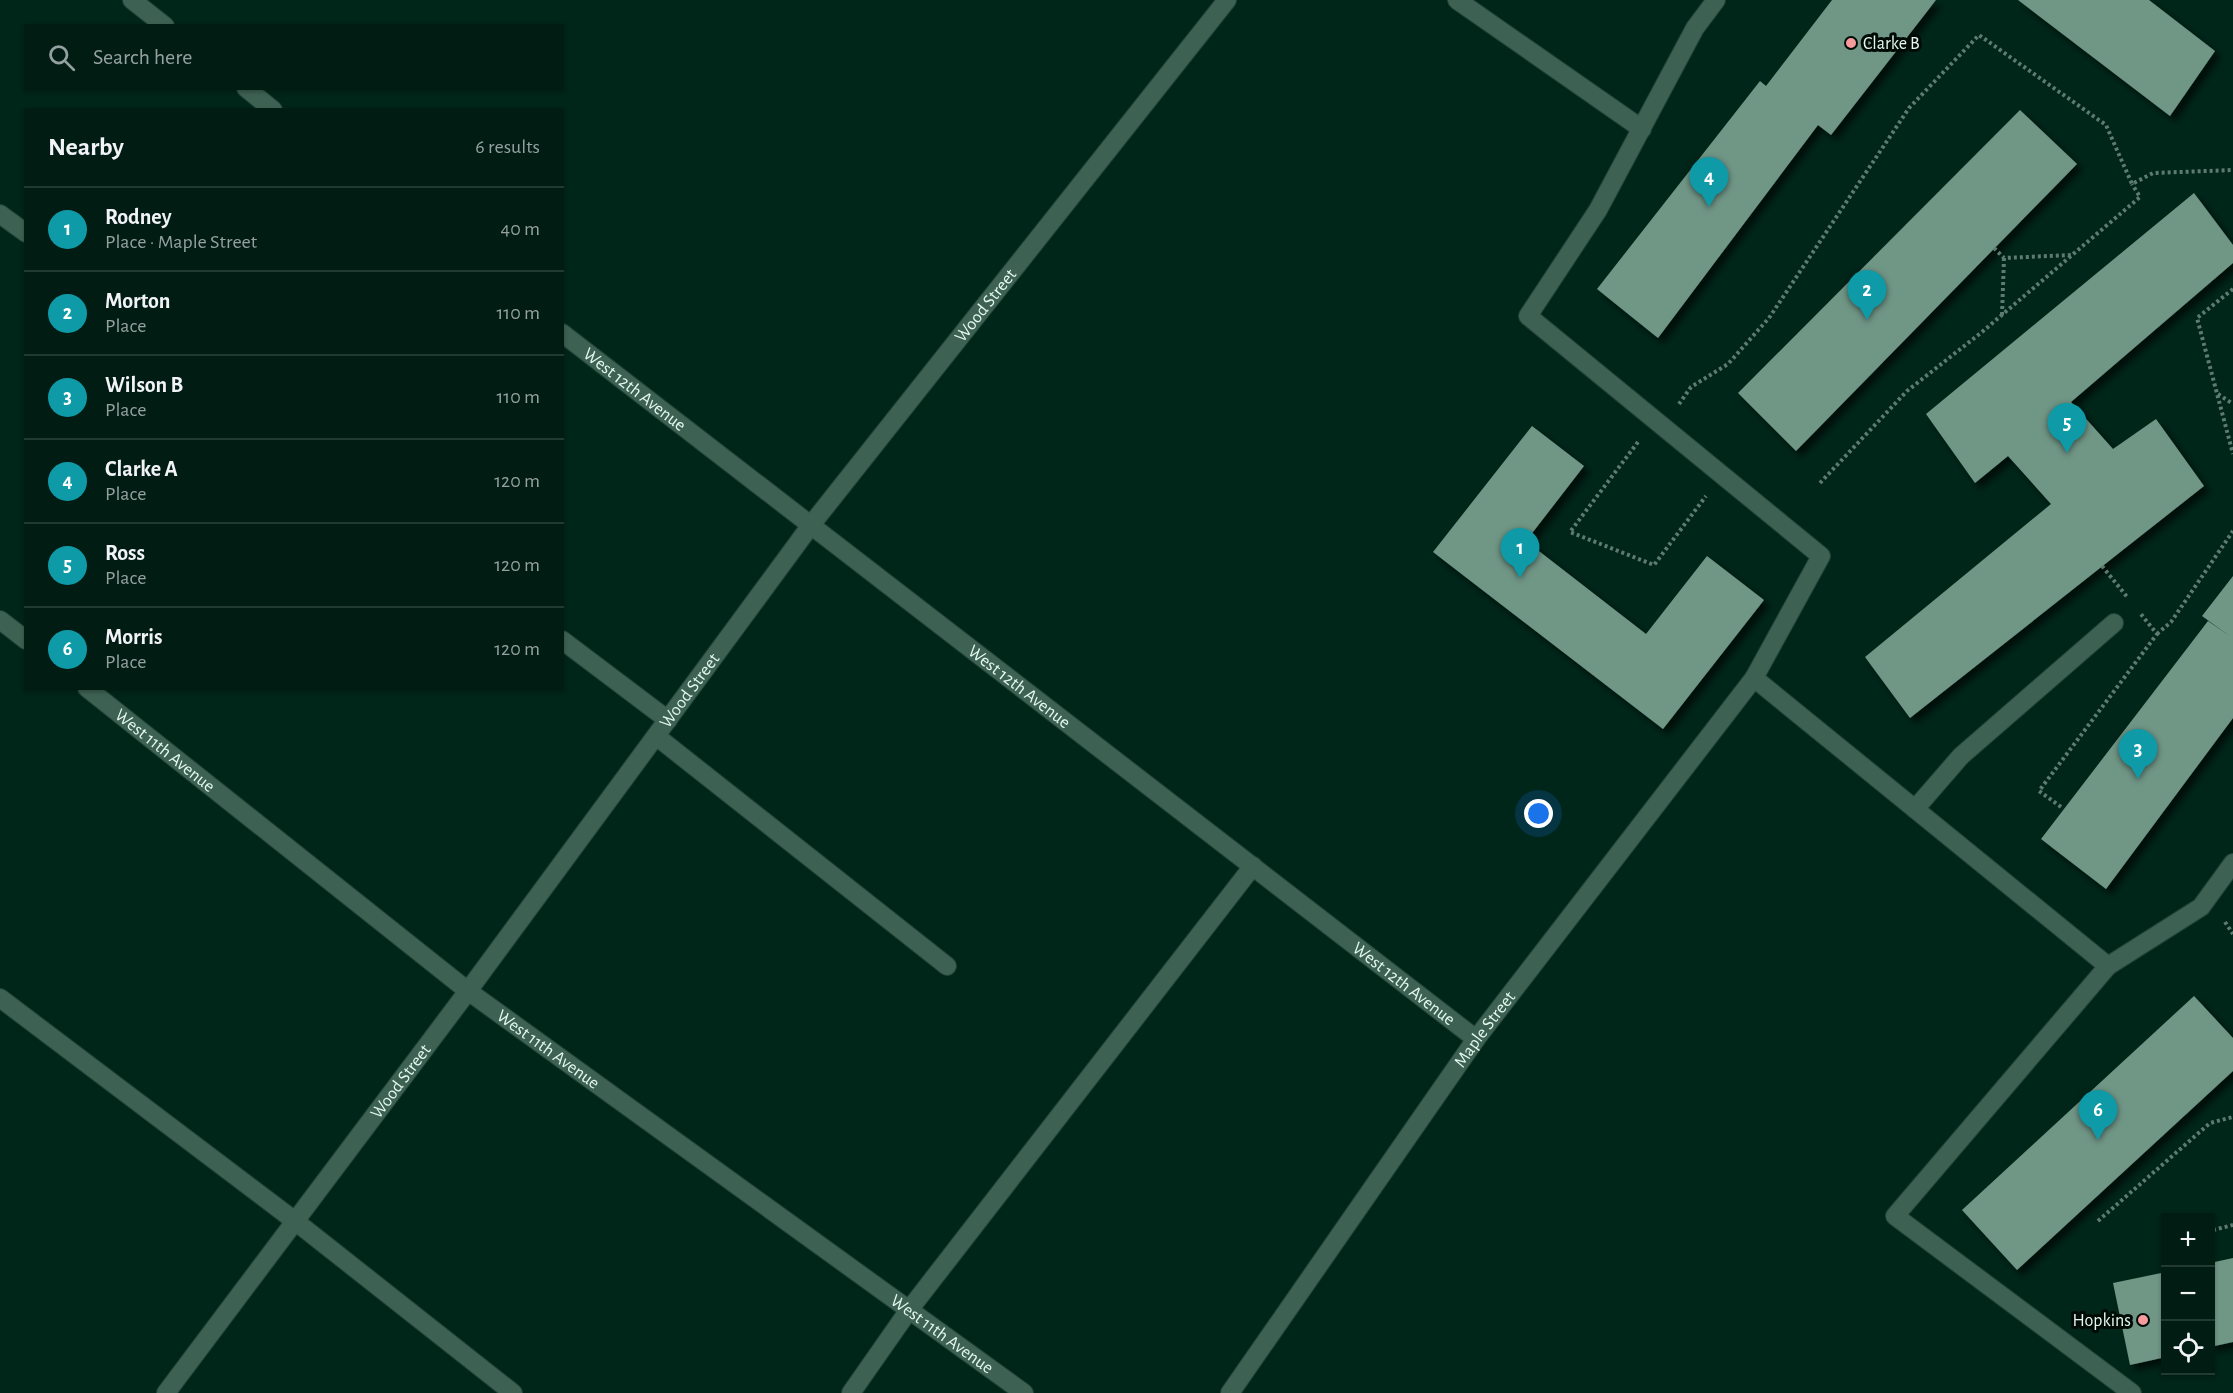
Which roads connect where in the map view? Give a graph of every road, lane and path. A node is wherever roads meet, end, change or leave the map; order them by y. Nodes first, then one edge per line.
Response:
1 (132, 0) edge
2 (1227, 0) edge
3 (1457, 0) edge
4 (1716, 0) edge
5 (162, 24) edge
6 (248, 90) edge
7 (271, 108) edge
8 (1642, 129) junction
9 (2233, 170) edge
10 (2132, 184) junction
11 (0, 214) edge
12 (24, 232) edge
13 (1994, 248) dead end
14 (2072, 255) junction
15 (2004, 258) junction
16 (2233, 290) edge
17 (2002, 315) junction
18 (564, 335) edge
19 (2217, 394) junction
20 (2233, 404) edge
21 (1659, 424) junction
22 (2233, 454) edge
23 (1722, 475) junction
24 (1820, 483) dead end
25 (811, 525) junction
26 (2233, 531) edge
27 (2102, 566) dead end
28 (2130, 600) dead end
29 (2136, 608) dead end
30 (0, 620) edge
31 (2114, 623) dead end
32 (2157, 634) junction
33 (24, 638) edge
34 (564, 642) edge
35 (1754, 678) junction
36 (90, 690) edge
37 (668, 720) junction
38 (656, 736) junction
39 (2061, 807) dead end
40 (1915, 809) junction
41 (2233, 863) edge
42 (1252, 866) junction
43 (947, 966) dead end
44 (2108, 966) junction
45 (468, 991) junction
46 (0, 998) edge
47 (1476, 1039) junction
48 (2233, 1117) edge
49 (295, 1221) junction
50 (2098, 1221) dead end
51 (2233, 1225) edge
52 (2215, 1230) edge
53 (909, 1310) junction
54 (166, 1393) edge
55 (513, 1393) edge
56 (851, 1393) edge
57 (1024, 1393) edge
58 (1230, 1393) edge
59 (2132, 1393) edge

1 - 5 street
2 - 25 street, Wood Street
3 - 8 street
4 - 8 street
6 - 7 street
8 - 21 street
9 - 10 path
10 - 14 path
10 - 21 path
11 - 12 street
13 - 15 path
14 - 15 path
14 - 17 path
15 - 17 path
16 - 19 path
17 - 24 path
18 - 25 street, West 12th Avenue
19 - 20 path
19 - 22 path
21 - 23 street
21 - 23 path
23 - 35 street, Maple Street
25 - 37 street, Wood Street
25 - 42 street, West 12th Avenue
26 - 32 path
27 - 28 path
29 - 32 path
30 - 33 street
31 - 40 street
32 - 39 path
34 - 37 street
35 - 40 street
35 - 47 street, Maple Street
36 - 45 street, West 11th Avenue
37 - 38 street, Wood Street
38 - 43 street
38 - 45 street, Wood Street
40 - 44 street
41 - 44 street
42 - 47 street, West 12th Avenue
42 - 53 street
44 - 59 street
45 - 49 street, Wood Street
45 - 53 street, West 11th Avenue
46 - 49 street
47 - 58 street, Maple Street
48 - 50 path
49 - 54 street, Wood Street
49 - 55 street
51 - 52 path
53 - 56 street
53 - 57 street, West 11th Avenue

